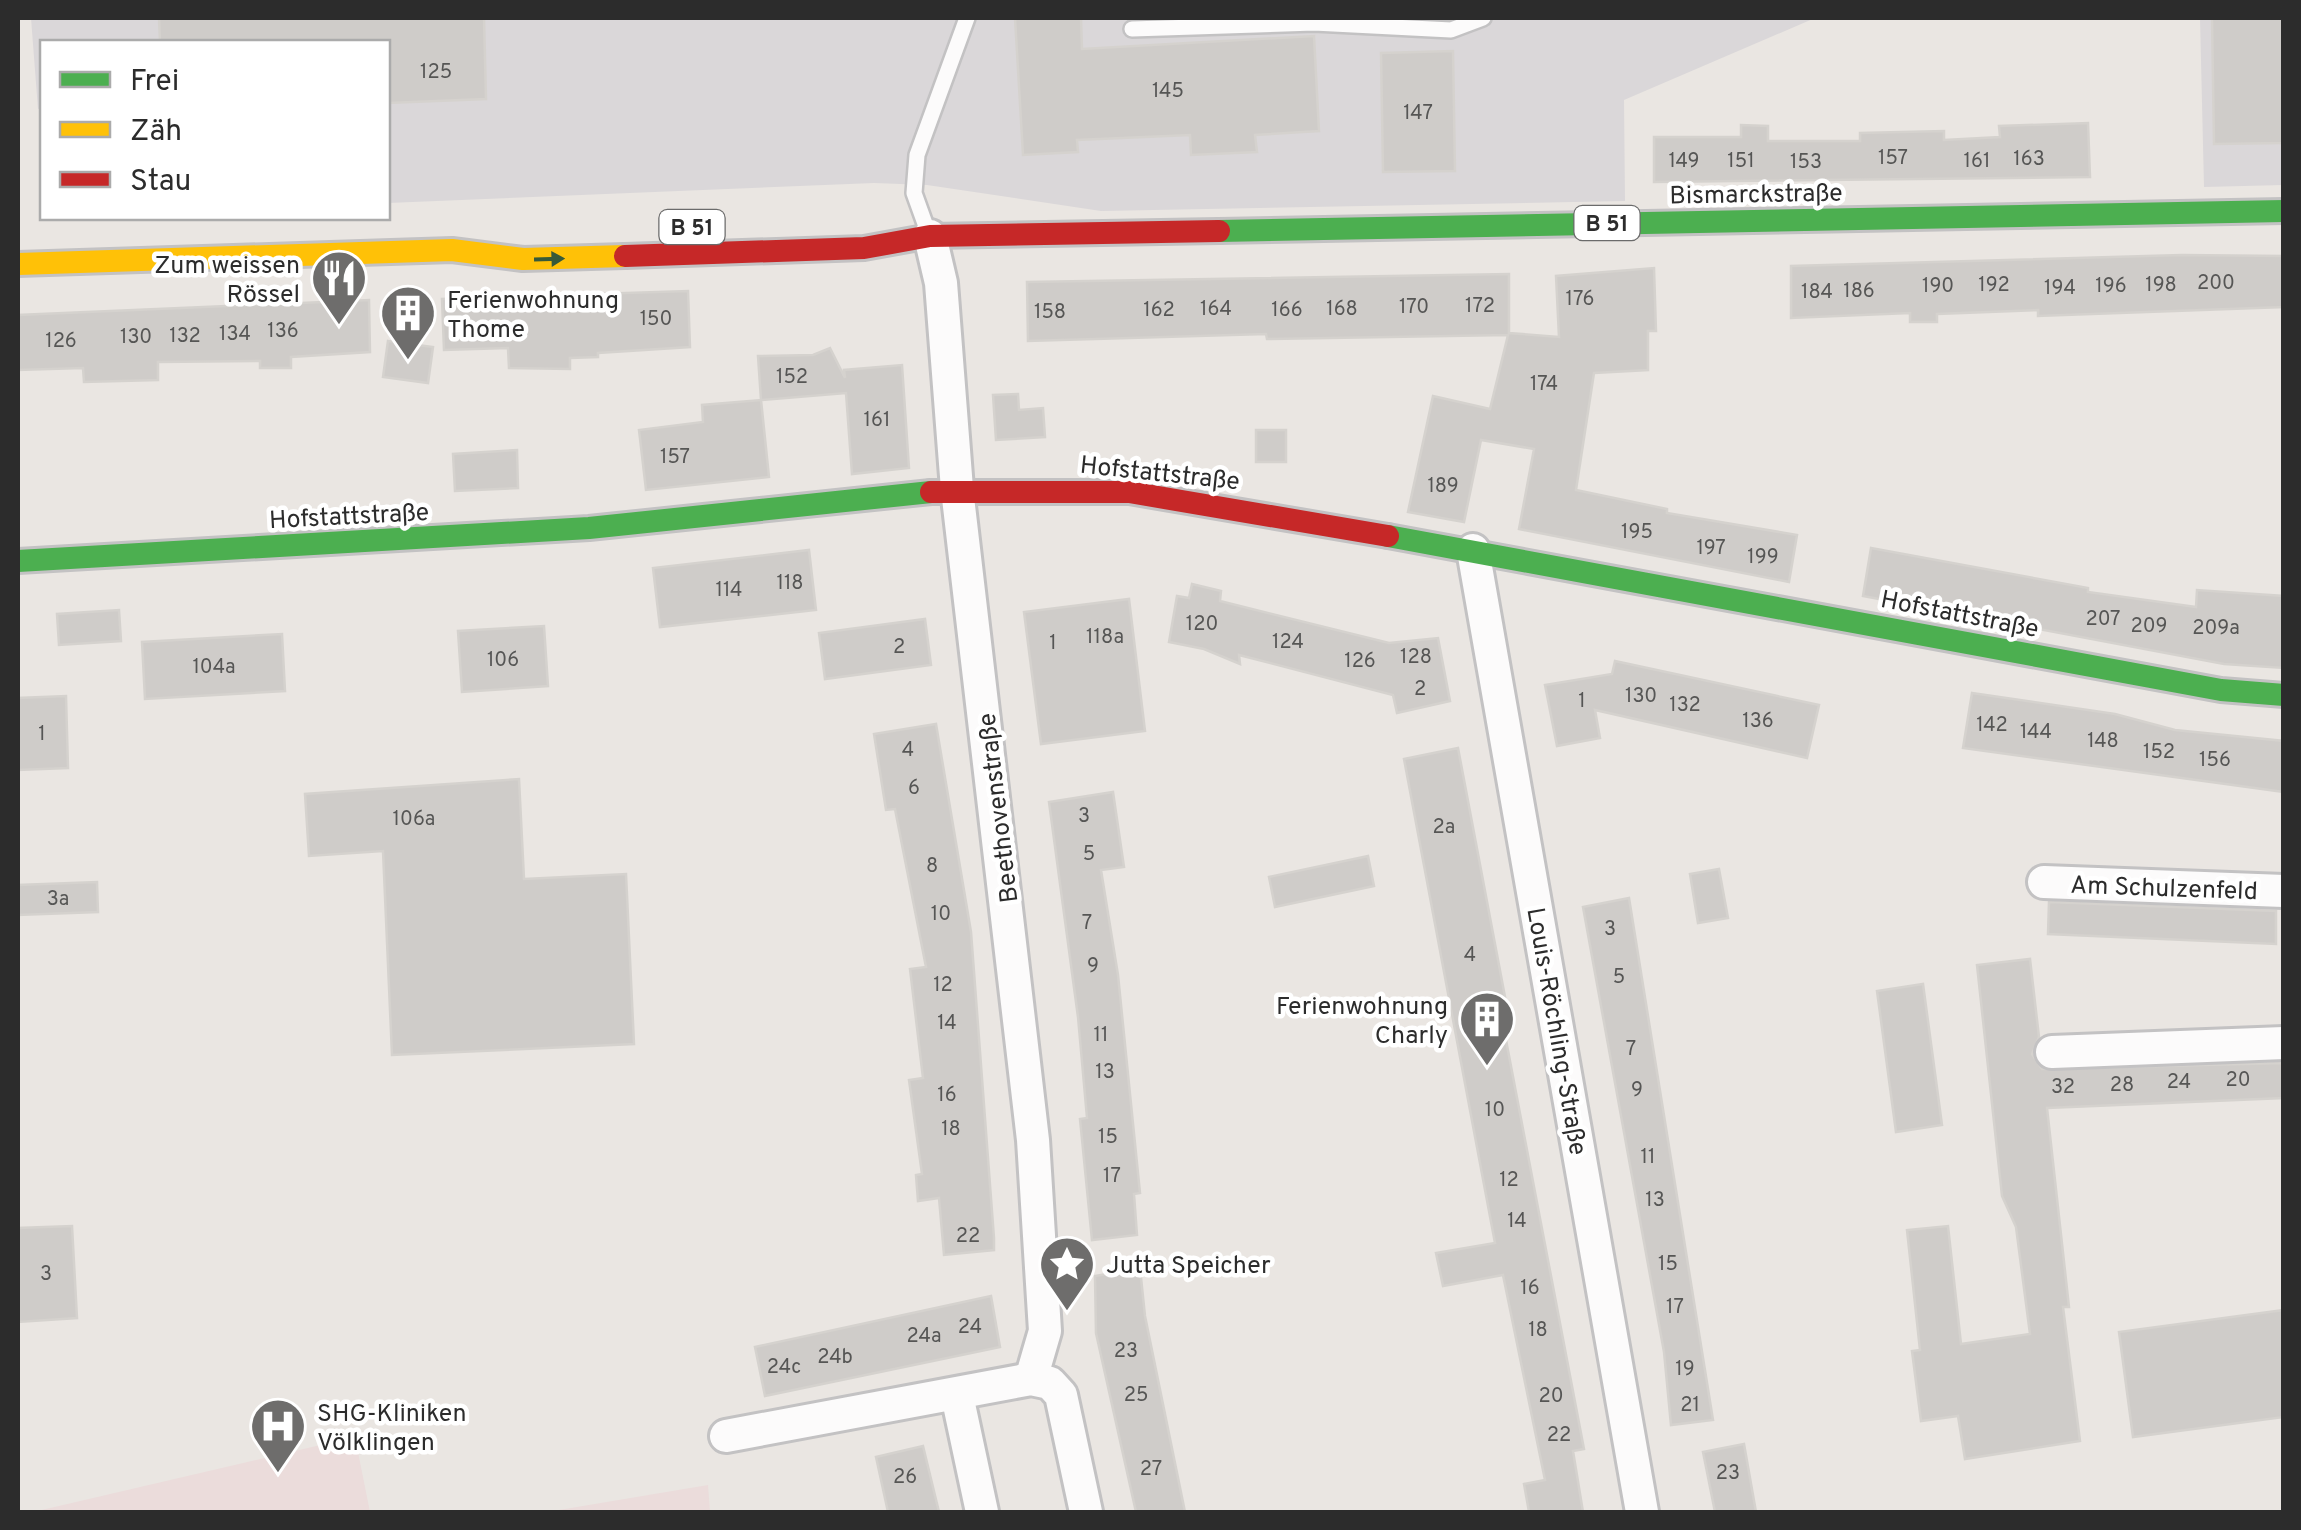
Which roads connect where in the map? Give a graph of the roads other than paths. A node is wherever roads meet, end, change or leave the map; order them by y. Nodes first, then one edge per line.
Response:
1 (968, 18) edge
2 (1483, 18) edge
3 (1132, 29) dead end
4 (2284, 211) edge
5 (881, 222) dead end
6 (595, 233) dead end
7 (930, 236) junction
8 (452, 250) junction
9 (18, 264) edge
10 (957, 489) junction
11 (1473, 550) junction
12 (18, 561) edge
13 (2284, 695) edge
14 (2044, 882) dead end
15 (2284, 892) edge
16 (2284, 1043) edge
17 (2052, 1052) dead end
18 (1031, 1379) junction
19 (956, 1396) junction
20 (726, 1436) dead end
21 (982, 1512) edge
22 (1086, 1512) edge
23 (1642, 1512) edge

1 - 7 lane
2 - 3 lane
4 - 7 main road, Bismarckstraße / B 51
5 - 7 main road, Bismarckstraße / B 51
6 - 8 main road, Bismarckstraße / B 51
8 -> 7 main road, Bismarckstraße / B 51
7 - 10 street, Beethovenstraße
8 - 9 main road, Bismarckstraße / B 51
10 - 11 main road, Hofstattstraße
10 - 12 main road, Hofstattstraße
10 - 18 street, Beethovenstraße
11 - 13 main road, Hofstattstraße
11 - 23 street, Louis-Röchling-Straße
14 - 15 street, Am Schulzenfeld
16 - 17 street
18 - 19 street
18 - 22 street
19 - 20 street
19 - 21 street

